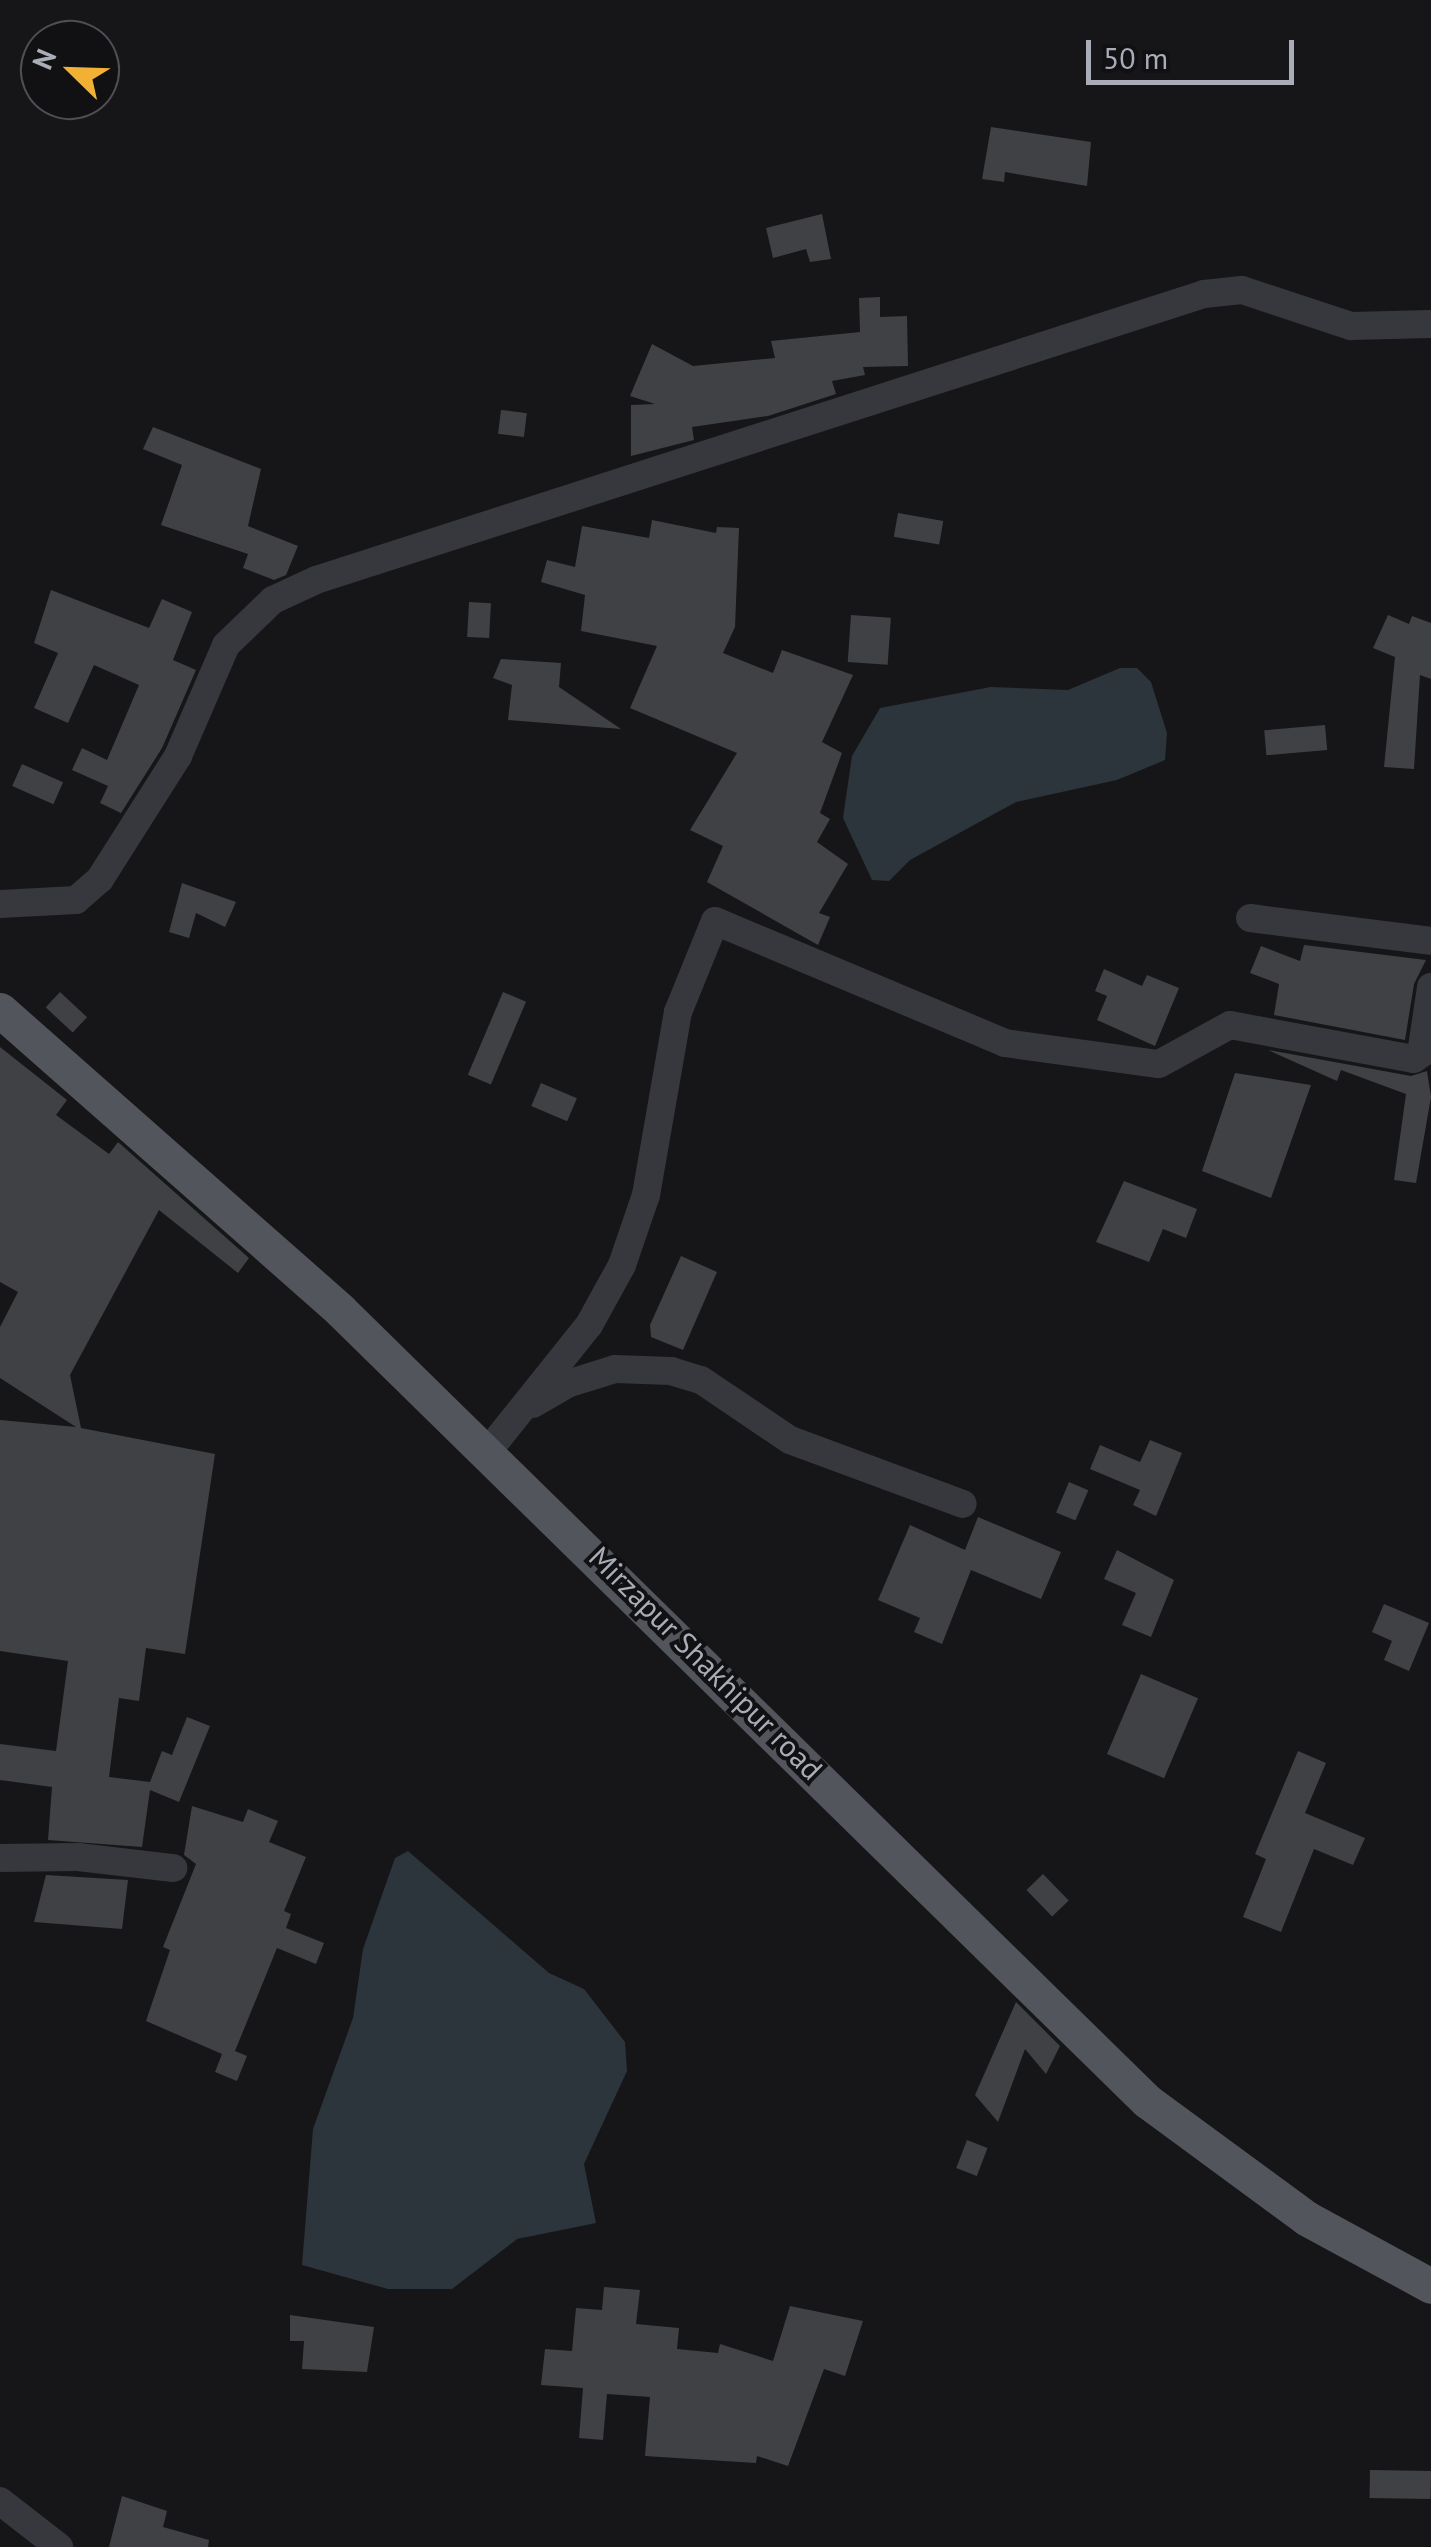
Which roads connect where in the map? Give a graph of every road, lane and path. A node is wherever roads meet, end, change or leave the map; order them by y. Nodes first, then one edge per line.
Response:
1 (1431, 324) edge
2 (0, 904) edge
3 (1250, 918) dead end
4 (1431, 941) edge
5 (1431, 987) edge
6 (0, 1010) edge
7 (519, 1412) junction
8 (488, 1451) junction
9 (963, 1504) dead end
10 (0, 1858) edge
11 (173, 1868) dead end
12 (1431, 2286) edge
13 (0, 2502) edge
14 (59, 2547) edge

1 - 2 street
3 - 4 street
5 - 7 street
6 - 8 main road, Mirzapur Shakhipur road
7 - 8 street
7 - 9 street
8 - 12 main road, Mirzapur Shakhipur road
10 - 11 street
13 - 14 street

